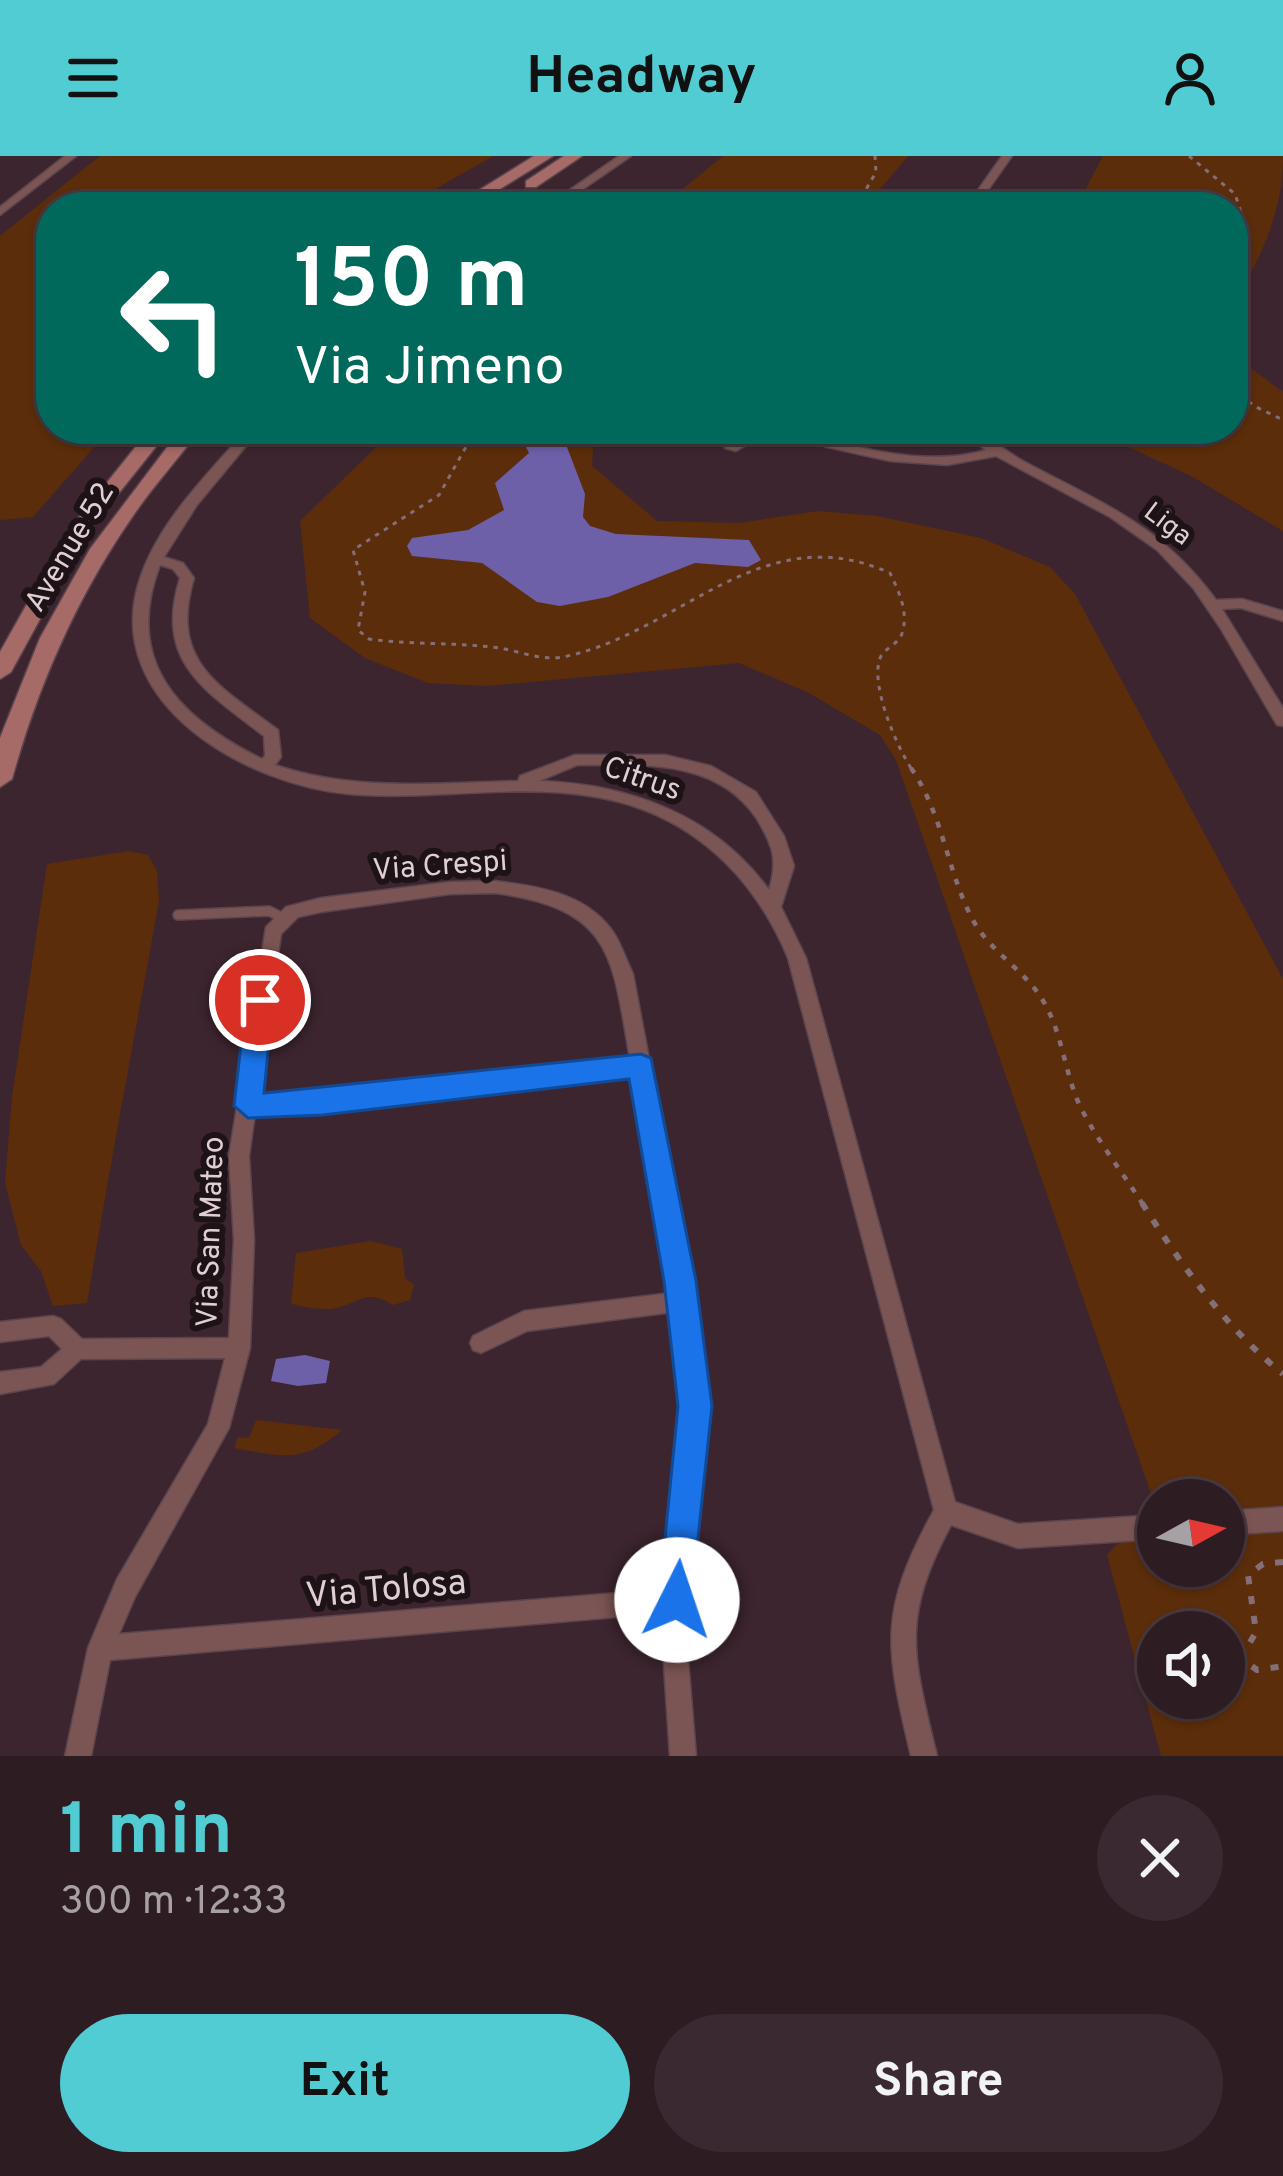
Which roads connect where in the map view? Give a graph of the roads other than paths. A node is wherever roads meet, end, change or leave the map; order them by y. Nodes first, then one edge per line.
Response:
1 (70, 156) edge
2 (545, 156) edge
3 (574, 156) edge
4 (626, 156) edge
5 (1007, 156) edge
6 (485, 192) edge
7 (515, 192) edge
8 (572, 192) edge
9 (982, 192) edge
10 (0, 212) edge
11 (148, 444) edge
12 (179, 444) edge
13 (243, 444) edge
14 (739, 444) edge
15 (822, 444) edge
16 (984, 444) edge
17 (731, 448) dead end
18 (994, 452) junction
19 (159, 560) junction
20 (1210, 604) junction
21 (1283, 616) edge
22 (0, 672) edge
23 (1283, 721) edge
24 (264, 767) junction
25 (0, 779) edge
26 (521, 782) junction
27 (773, 904) junction
28 (178, 915) dead end
29 (289, 915) junction
30 (641, 1066) junction
31 (248, 1106) junction
32 (682, 1301) junction
33 (0, 1333) edge
34 (482, 1343) dead end
35 (239, 1348) junction
36 (77, 1349) junction
37 (0, 1383) edge
38 (946, 1510) junction
39 (1283, 1519) edge
40 (1245, 1522) edge
41 (1137, 1528) edge
42 (677, 1600) junction
43 (100, 1648) junction
44 (78, 1756) edge
45 (683, 1756) edge
46 (924, 1756) edge

1 - 10 street
2 - 6 main road
3 - 7 main road
4 - 8 street
5 - 9 street
11 - 22 main road, Avenue 52
12 - 25 main road, Avenue 52
13 - 19 street, Citrus
14 - 17 street
15 - 18 street
16 - 18 street, Liga
18 - 20 street, Liga
19 - 24 street, Citrus
19 - 24 street
20 - 21 street
20 - 23 street, Liga
24 - 26 street, Citrus
26 - 27 street, Citrus
26 - 27 street
27 - 38 street, Citrus
28 - 29 lane
29 - 30 street, Via Crespi
29 - 31 street, Via San Mateo
30 - 31 street
30 - 32 street, Via Crespi
31 - 35 street, Via San Mateo
32 - 34 street
32 - 42 street, Via Crespi
33 - 36 street
35 - 36 street
35 - 43 street, Via San Mateo
36 - 37 street
38 - 41 street
38 - 46 street
39 - 40 street
42 - 43 street, Via Tolosa
42 - 45 street, Via Crespi
43 - 44 street, Via San Mateo

